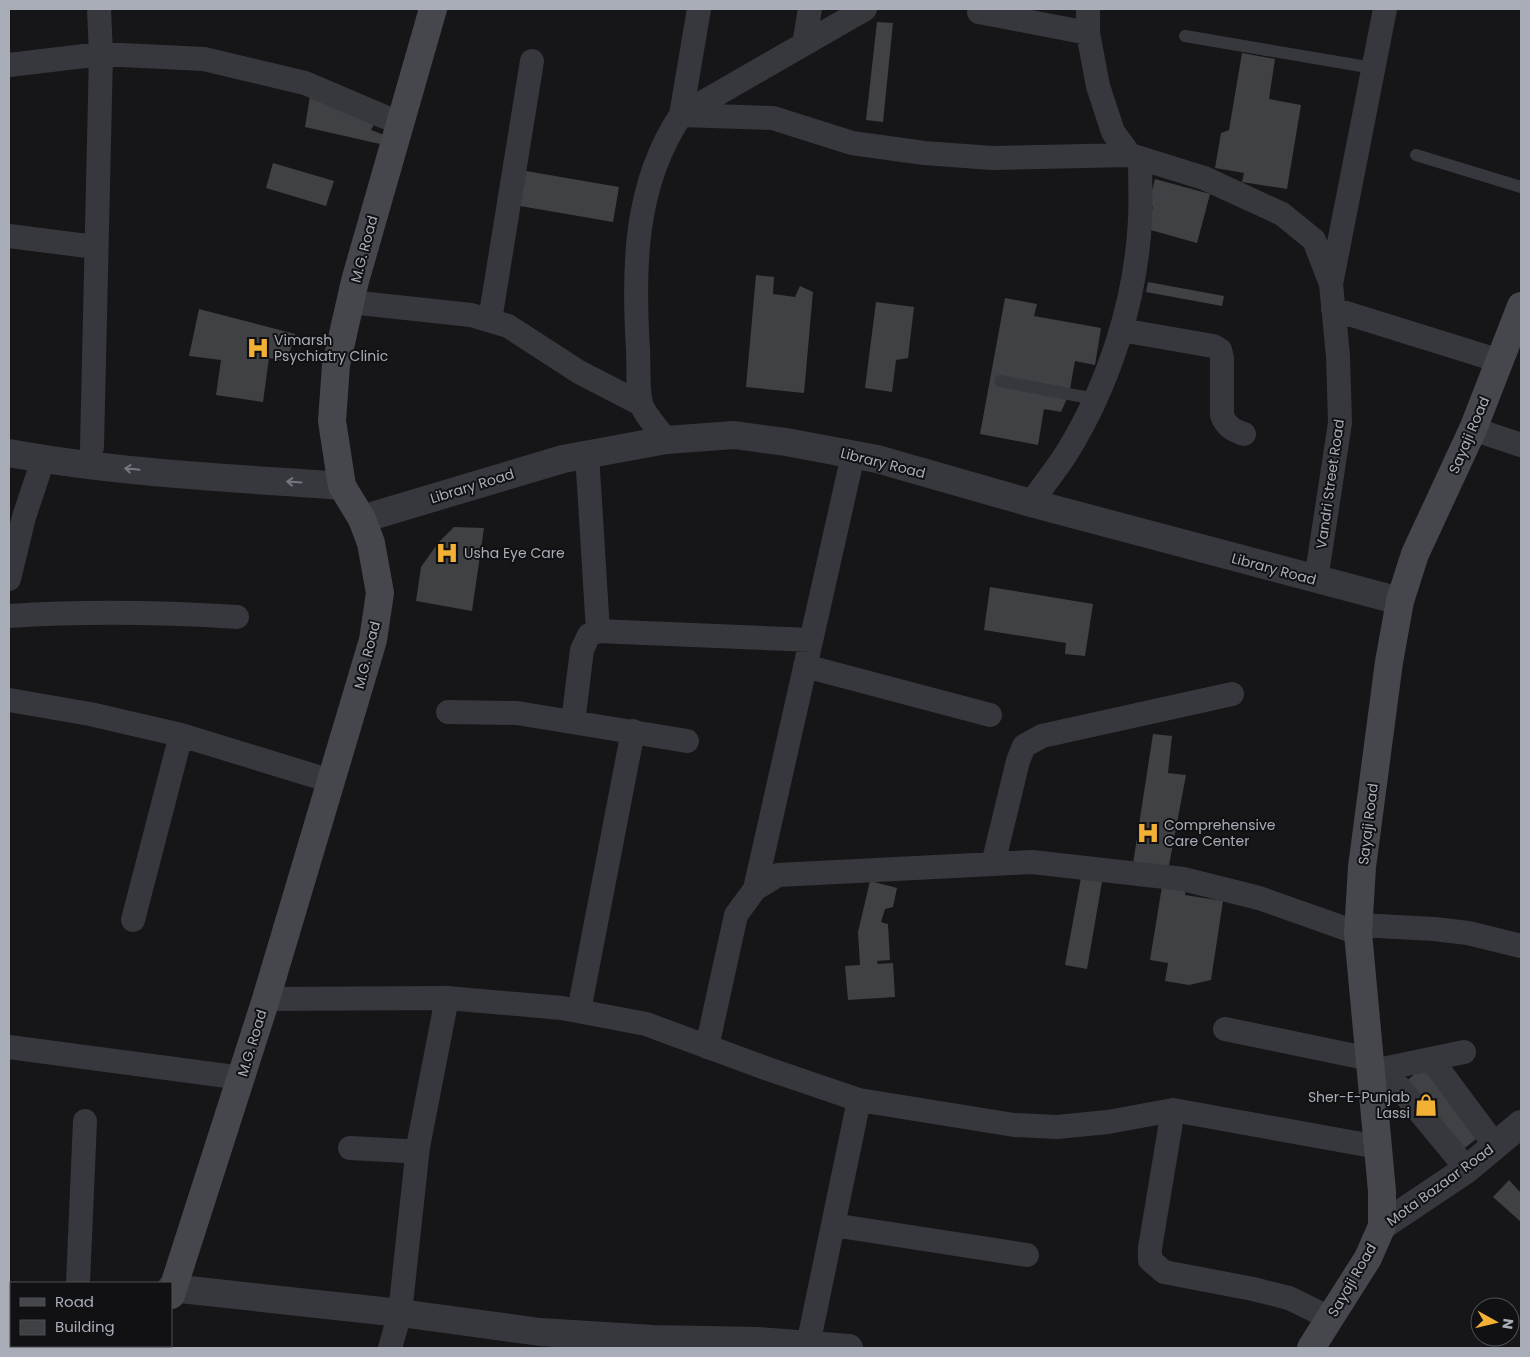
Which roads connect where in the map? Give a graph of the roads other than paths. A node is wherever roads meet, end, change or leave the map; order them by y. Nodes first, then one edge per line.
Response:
1 (99, 9) edge
2 (433, 9) edge
3 (699, 9) edge
4 (810, 9) edge
5 (864, 9) edge
6 (1088, 9) edge
7 (1385, 9) edge
8 (979, 12) dead end
9 (1088, 33) junction
10 (1185, 36) dead end
11 (804, 44) junction
12 (101, 54) junction
13 (532, 61) dead end
14 (9, 65) edge
15 (1373, 68) junction
16 (681, 115) junction
17 (399, 124) junction
18 (1416, 155) dead end
19 (1135, 157) junction
20 (1521, 187) edge
21 (9, 236) edge
22 (96, 247) junction
23 (1331, 284) junction
24 (350, 302) junction
25 (1521, 306) edge
26 (1333, 309) junction
27 (490, 320) junction
28 (1121, 330) junction
29 (1500, 361) junction
30 (1000, 381) dead end
31 (1095, 399) junction
32 (641, 404) junction
33 (1473, 429) junction
34 (1244, 434) dead end
35 (9, 435) edge
36 (666, 440) junction
37 (1521, 445) edge
38 (92, 447) junction
39 (9, 453) edge
40 (587, 454) junction
41 (853, 455) junction
42 (43, 460) junction
43 (341, 477) junction
44 (1031, 504) junction
45 (362, 519) junction
46 (9, 579) edge
47 (1316, 580) junction
48 (1400, 601) junction
49 (9, 616) edge
50 (237, 617) dead end
51 (598, 631) junction
52 (811, 640) junction
53 (805, 666) junction
54 (1232, 694) dead end
55 (9, 700) edge
56 (448, 712) dead end
57 (990, 714) dead end
58 (573, 722) junction
59 (633, 731) junction
60 (181, 735) junction
61 (687, 741) dead end
62 (332, 781) junction
63 (993, 864) junction
64 (755, 889) junction
65 (132, 920) dead end
66 (1359, 929) junction
67 (1521, 946) edge
68 (266, 998) junction
69 (447, 998) junction
70 (579, 1010) junction
71 (1225, 1029) dead end
72 (9, 1047) edge
73 (706, 1047) junction
74 (1464, 1052) dead end
75 (1431, 1059) junction
76 (1375, 1066) junction
77 (242, 1078) junction
78 (859, 1100) junction
79 (1173, 1110) junction
80 (85, 1121) dead end
81 (1521, 1124) edge
82 (1495, 1146) junction
83 (418, 1147) junction
84 (1378, 1147) junction
85 (350, 1148) dead end
86 (1467, 1169) junction
87 (834, 1225) junction
88 (1382, 1226) junction
89 (1027, 1255) dead end
90 (78, 1282) edge
91 (172, 1290) edge
92 (400, 1314) junction
93 (1330, 1318) junction
94 (669, 1344) edge
95 (757, 1344) edge
96 (808, 1345) junction
97 (1314, 1347) edge
98 (390, 1348) edge
99 (849, 1348) edge

1 - 12 street
2 - 17 main road, M.G. Road
3 - 16 street
4 - 11 street
5 - 11 street
6 - 9 street
7 - 15 street
8 - 9 street
9 - 19 street
10 - 15 lane
11 - 16 street
12 - 14 street
12 - 17 street
12 - 22 street
13 - 27 street
15 - 23 street
16 - 19 street, Vandri Street Road
16 - 32 street
17 - 24 main road, M.G. Road
18 - 20 lane
19 - 23 street, Vandri Street Road
19 - 28 street
21 - 22 street
22 - 38 street
23 - 26 street, Vandri Street Road
24 - 27 street
24 - 43 main road, M.G. Road
25 - 29 main road, Sayaji Road
26 - 29 street
26 - 47 street, Vandri Street Road
27 - 32 street
28 - 31 street
28 - 34 street
29 - 33 main road, Sayaji Road
30 - 31 lane
31 - 44 street
32 - 36 street
33 - 37 street
33 - 48 main road, Sayaji Road
35 - 38 street
36 - 40 street, Library Road
36 - 41 street, Library Road
38 - 43 street
39 - 42 street
40 - 45 street, Library Road
40 - 51 street
41 - 44 street, Library Road
41 - 52 street
43 -> 42 street
42 - 46 street
43 - 45 main road, M.G. Road
44 - 47 street, Library Road
45 - 62 main road, M.G. Road
47 - 48 street, Library Road
48 - 66 main road, Sayaji Road
49 - 50 street
51 - 52 street
51 - 58 street
52 - 53 street
53 - 57 street
53 - 64 street
54 - 63 street
55 - 60 street
56 - 58 street
58 - 59 street
59 - 61 street
59 - 70 street
60 - 62 street
60 - 65 street
62 - 68 main road, M.G. Road
63 - 64 street
63 - 66 street
64 - 73 street
66 - 67 street
66 - 76 main road, Sayaji Road
68 - 69 street
68 - 77 main road, M.G. Road
69 - 70 street
69 - 83 street
70 - 73 street
71 - 76 street
72 - 77 street
73 - 78 street
74 - 75 street
75 - 76 street
75 - 82 street
76 - 84 main road, Sayaji Road
76 - 86 street
77 - 91 main road, M.G. Road
78 - 79 street
78 - 87 street
79 - 84 street
79 - 93 street
80 - 90 street
81 - 82 street, Mota Bazaar Road
82 - 86 street, Mota Bazaar Road
83 - 85 street
83 - 92 street
84 - 88 main road, Sayaji Road
86 - 88 street, Mota Bazaar Road
87 - 89 street
87 - 96 street
88 - 93 main road, Sayaji Road
91 - 92 street
92 - 94 street
92 - 98 street
93 - 97 main road, Sayaji Road
94 - 95 street
95 - 96 street
96 - 99 street

